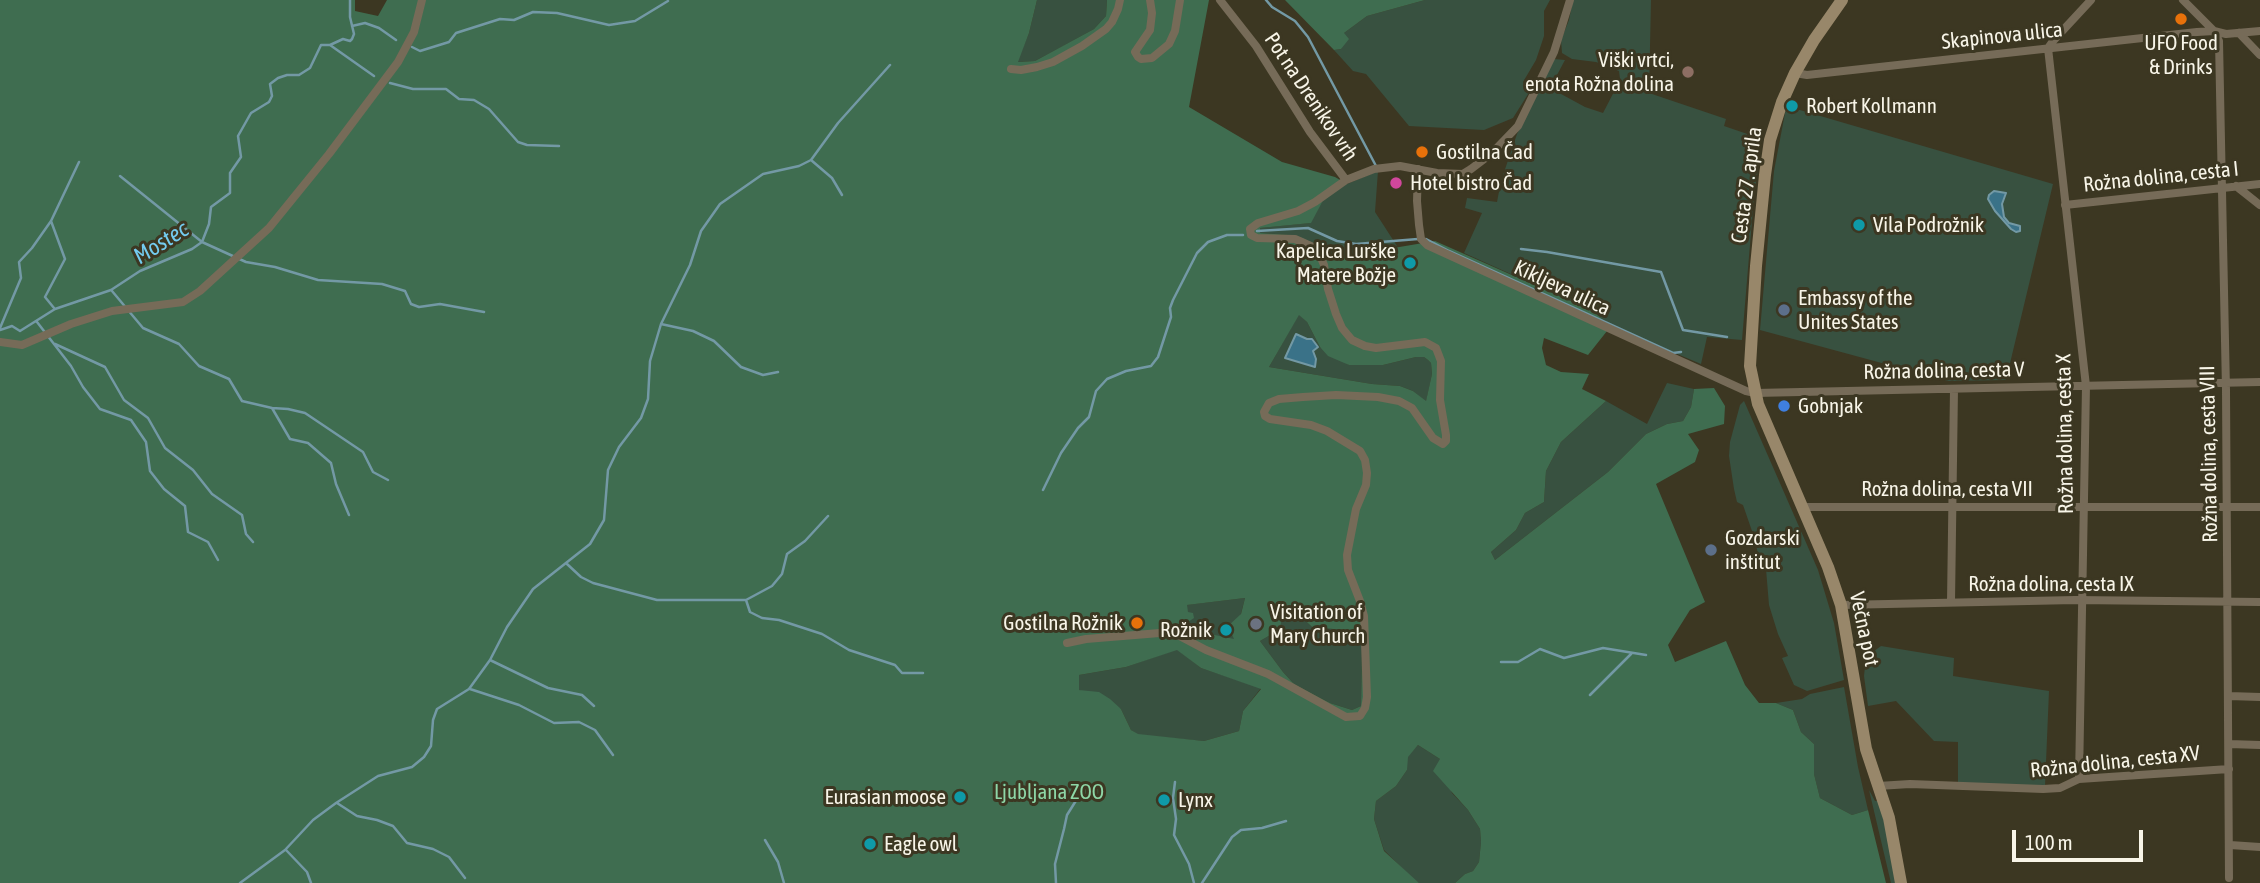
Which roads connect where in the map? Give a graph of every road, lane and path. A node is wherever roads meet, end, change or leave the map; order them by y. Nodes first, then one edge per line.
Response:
1 (422, 0) edge
2 (1120, 0) edge
3 (1150, 0) edge
4 (1180, 0) edge
5 (1220, 0) edge
6 (1570, 0) edge
7 (1842, 0) edge
8 (2091, 0) edge
9 (2183, 0) edge
10 (2214, 31) junction
11 (2260, 31) edge
12 (2239, 33) junction
13 (2049, 48) junction
14 (2260, 55) edge
15 (1011, 69) dead end
16 (1795, 73) junction
17 (1418, 169) junction
18 (1346, 180) junction
19 (2260, 184) edge
20 (2236, 186) junction
21 (2222, 187) junction
22 (2065, 205) junction
23 (2260, 205) edge
24 (0, 342) edge
25 (2260, 382) edge
26 (2226, 383) junction
27 (2086, 386) junction
28 (1954, 388) junction
29 (1755, 393) junction
30 (1952, 506) junction
31 (1802, 507) junction
32 (2085, 507) junction
33 (2260, 507) edge
34 (2227, 508) junction
35 (2083, 600) junction
36 (2228, 601) junction
37 (1951, 602) junction
38 (2260, 602) edge
39 (1842, 605) junction
40 (1067, 643) dead end
41 (2229, 696) junction
42 (2260, 697) edge
43 (2229, 744) junction
44 (2260, 745) edge
45 (2229, 769) junction
46 (2079, 779) junction
47 (1878, 786) junction
48 (2230, 845) junction
49 (2260, 847) edge
50 (2229, 878) dead end
51 (1901, 883) edge

1 - 24 street
2 - 15 street
3 - 4 street
5 - 18 street, Pot na Drenikov vrh
6 - 17 street
7 - 16 main road, Cesta 27. aprila
8 - 13 street
9 - 10 street
10 - 12 street, Skapinova ulica
10 - 13 street, Skapinova ulica
10 - 21 street, Rožna dolina, cesta VIII
11 - 12 street, Skapinova ulica
12 - 14 street
13 - 16 street, Skapinova ulica
13 - 22 street, Rožna dolina, cesta X
16 - 29 main road, Cesta 27. aprila
17 - 18 street
17 - 29 street, Kikljeva ulica
18 - 40 street
19 - 20 street, Rožna dolina, cesta I
20 - 21 street, Rožna dolina, cesta I
20 - 23 street
21 - 22 street, Rožna dolina, cesta I
21 - 26 street, Rožna dolina, cesta VIII
22 - 27 street, Rožna dolina, cesta X
25 - 26 street, Rožna dolina, cesta V
26 - 27 street, Rožna dolina, cesta V
26 - 34 street, Rožna dolina, cesta VIII
27 - 28 street, Rožna dolina, cesta V
27 - 32 street, Rožna dolina, cesta X
28 - 29 street, Rožna dolina, cesta V
28 - 30 street
29 - 31 main road, Večna pot
30 - 31 street, Rožna dolina, cesta VII
30 - 32 street, Rožna dolina, cesta VII
30 - 37 street
31 - 39 main road, Večna pot
32 - 34 street, Rožna dolina, cesta VII
32 - 35 street, Rožna dolina, cesta X
33 - 34 street, Rožna dolina, cesta VII
34 - 36 street, Rožna dolina, cesta VIII
35 - 36 street, Rožna dolina, cesta IX
35 - 37 street, Rožna dolina, cesta IX
35 - 46 street, Rožna dolina, cesta X
36 - 38 street, Rožna dolina, cesta IX
36 - 41 street, Rožna dolina, cesta VIII
37 - 39 street, Rožna dolina, cesta IX
39 - 47 main road, Večna pot
41 - 42 street
41 - 43 street, Rožna dolina, cesta VIII
43 - 44 street
43 - 45 street, Rožna dolina, cesta VIII
45 - 46 street, Rožna dolina, cesta XV
45 - 48 street, Rožna dolina, cesta VIII
46 - 47 street, Rožna dolina, cesta XV
47 - 51 main road, Večna pot
48 - 49 street
48 - 50 street, Rožna dolina, cesta VIII

